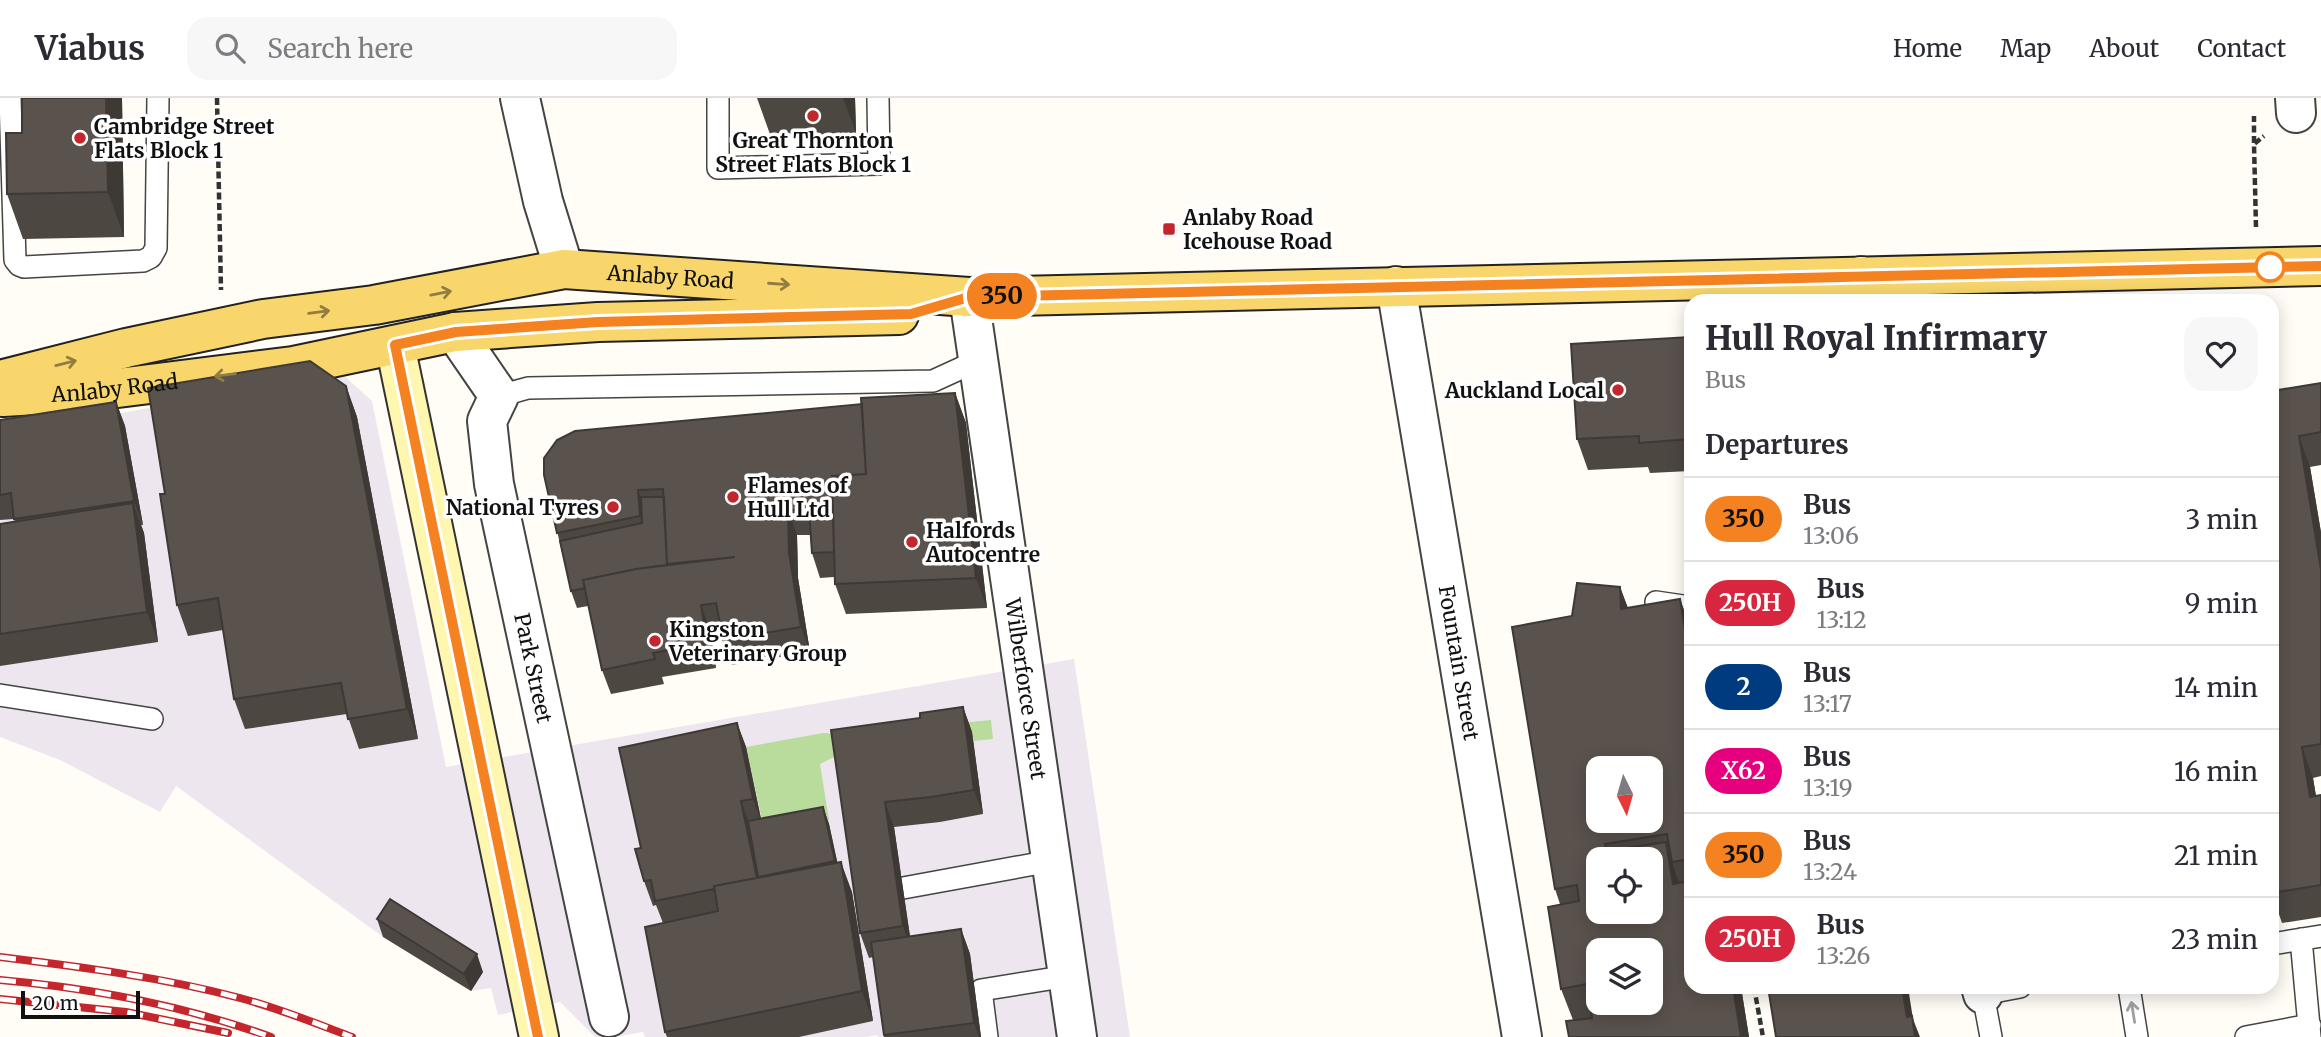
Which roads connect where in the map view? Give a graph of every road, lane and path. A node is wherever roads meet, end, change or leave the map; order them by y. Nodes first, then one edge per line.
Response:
1 (10, 98) edge
2 (158, 98) edge
3 (217, 98) edge
4 (520, 98) edge
5 (719, 98) edge
6 (878, 98) edge
7 (2295, 105) edge
8 (6, 137) edge
9 (2321, 266) edge
10 (2257, 267) junction
11 (564, 269) junction
12 (1396, 286) junction
13 (1863, 288) edge
14 (969, 297) junction
15 (374, 305) junction
16 (222, 328) junction
17 (456, 332) junction
18 (395, 345) junction
19 (979, 360) junction
20 (0, 380) edge
21 (499, 396) junction
22 (0, 397) edge
23 (1656, 602) edge
24 (1684, 606) edge
25 (0, 695) edge
26 (152, 719) dead end
27 (1051, 861) junction
28 (903, 888) dead end
29 (2311, 938) edge
30 (2279, 943) edge
31 (1068, 976) junction
32 (1755, 994) edge
33 (1983, 994) edge
34 (2130, 994) edge
35 (609, 1017) dead end
36 (2310, 1031) edge
37 (538, 1037) edge
38 (987, 1037) edge
39 (1077, 1037) edge
40 (1522, 1037) edge
41 (1763, 1037) edge
42 (1991, 1037) edge
43 (2137, 1037) edge
44 (2246, 1037) edge

1 - 8 lane
2 - 8 lane
3 - 16 path
4 - 11 street
5 - 6 lane
7 - 10 path
9 - 10 main road, Anlaby Road
10 - 13 main road, Anlaby Road
11 -> 14 main road, Anlaby Road
15 -> 11 main road, Anlaby Road
12 - 13 main road, Anlaby Road
12 - 14 main road, Anlaby Road
12 - 40 street, Fountain Street
14 - 17 main road, Anlaby Road
14 - 19 street, Wilberforce Street
16 -> 15 main road, Anlaby Road
15 - 18 main road
20 -> 16 main road, Anlaby Road
17 - 18 main road, Anlaby Road
17 - 21 street
18 -> 22 main road, Anlaby Road
18 - 37 street
19 - 21 lane
19 - 27 street, Wilberforce Street
21 - 35 street, Park Street
23 - 24 lane
25 - 26 lane
27 - 28 lane
27 - 31 street, Wilberforce Street
29 - 30 lane
29 - 36 lane
31 - 38 lane
31 - 39 street, Wilberforce Street
32 - 41 path
33 - 42 lane
43 -> 34 lane
36 - 44 lane

